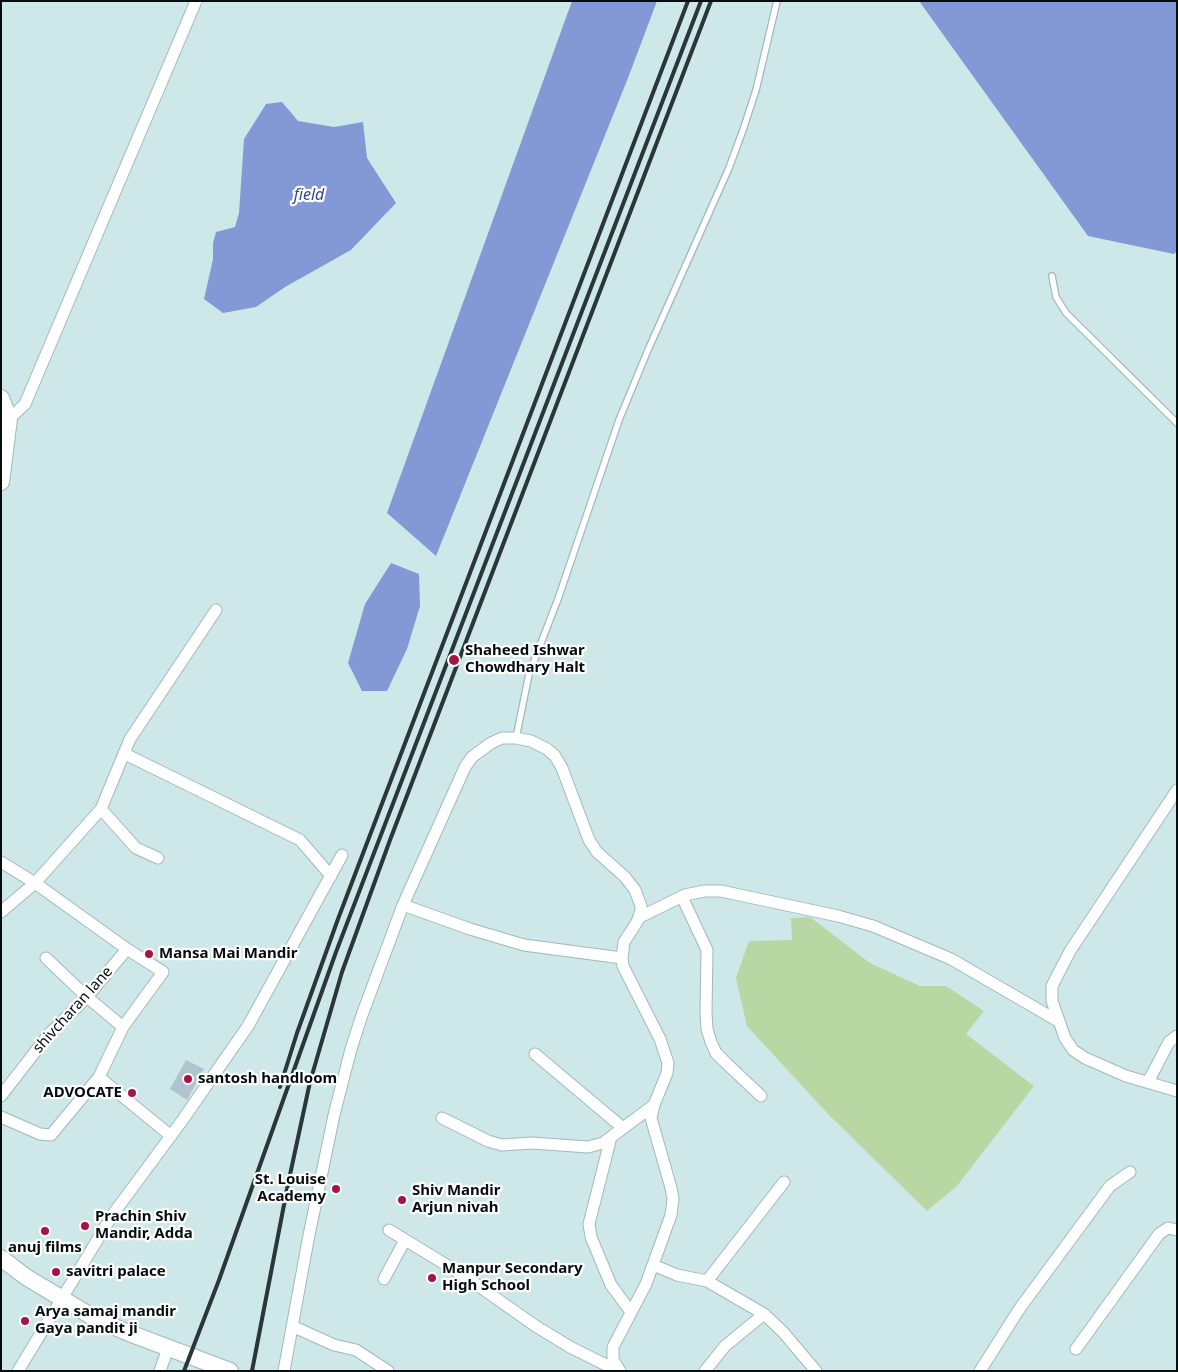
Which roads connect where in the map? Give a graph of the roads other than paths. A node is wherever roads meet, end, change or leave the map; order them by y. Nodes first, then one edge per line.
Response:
1 (196, 1) edge
2 (777, 1) edge
3 (1052, 276) dead end
4 (1, 398) edge
5 (9, 420) junction
6 (1177, 423) edge
7 (1, 482) edge
8 (216, 610) dead end
9 (516, 738) junction
10 (125, 754) junction
11 (1174, 797) edge
12 (101, 809) junction
13 (342, 855) dead end
14 (158, 858) dead end
15 (1, 862) edge
16 (331, 876) junction
17 (35, 883) junction
18 (682, 896) junction
19 (403, 905) junction
20 (1, 912) edge
21 (640, 917) junction
22 (127, 949) junction
23 (46, 958) dead end
24 (622, 958) junction
25 (87, 997) junction
26 (1058, 1021) junction
27 (123, 1028) junction
28 (1177, 1036) edge
29 (535, 1054) dead end
30 (99, 1077) junction
31 (1148, 1082) junction
32 (1177, 1091) edge
33 (1, 1096) edge
34 (761, 1096) dead end
35 (654, 1105) junction
36 (1, 1117) edge
37 (442, 1118) dead end
38 (622, 1128) junction
39 (171, 1136) junction
40 (610, 1137) junction
41 (1130, 1172) dead end
42 (784, 1182) dead end
43 (389, 1230) dead end
44 (1177, 1230) edge
45 (405, 1240) junction
46 (1, 1258) edge
47 (653, 1265) junction
48 (384, 1279) dead end
49 (707, 1281) junction
50 (61, 1299) junction
51 (631, 1312) junction
52 (764, 1314) junction
53 (292, 1326) junction
54 (168, 1348) junction
55 (1076, 1349) dead end
56 (18, 1371) edge
57 (160, 1371) edge
58 (230, 1371) edge
59 (284, 1371) edge
60 (388, 1371) edge
61 (619, 1371) edge
62 (705, 1371) edge
63 (816, 1371) edge
64 (980, 1371) edge

1 - 5 street
2 - 9 lane
3 - 6 lane
4 - 5 main road
5 - 7 main road
8 - 10 street
9 - 19 street
9 - 21 street
10 - 12 street
10 - 16 street
11 - 26 street
12 - 14 street
12 - 17 street
13 - 16 street
15 - 17 street
16 - 39 street
17 - 20 street
17 - 22 street
18 - 21 street
18 - 26 street
18 - 34 street
19 - 24 street
19 - 53 street
21 - 24 street
22 - 25 street, shivcharan lane
22 - 27 street
23 - 25 street
24 - 35 street
25 - 27 street
25 - 33 street, shivcharan lane
26 - 31 street
27 - 30 street
28 - 31 street
29 - 38 street
30 - 36 street
30 - 39 street
31 - 32 street
35 - 38 street
35 - 47 street
37 - 40 street
38 - 40 street
39 - 50 street
40 - 51 street
41 - 64 street
42 - 49 street
43 - 45 street
44 - 55 street
45 - 48 street
45 - 61 street
46 - 50 main road
47 - 49 street
47 - 51 street
49 - 52 street
50 - 54 main road
50 - 56 street
51 - 61 street
52 - 62 street
52 - 63 street
53 - 59 street
53 - 60 street
54 - 57 street
54 - 58 main road

